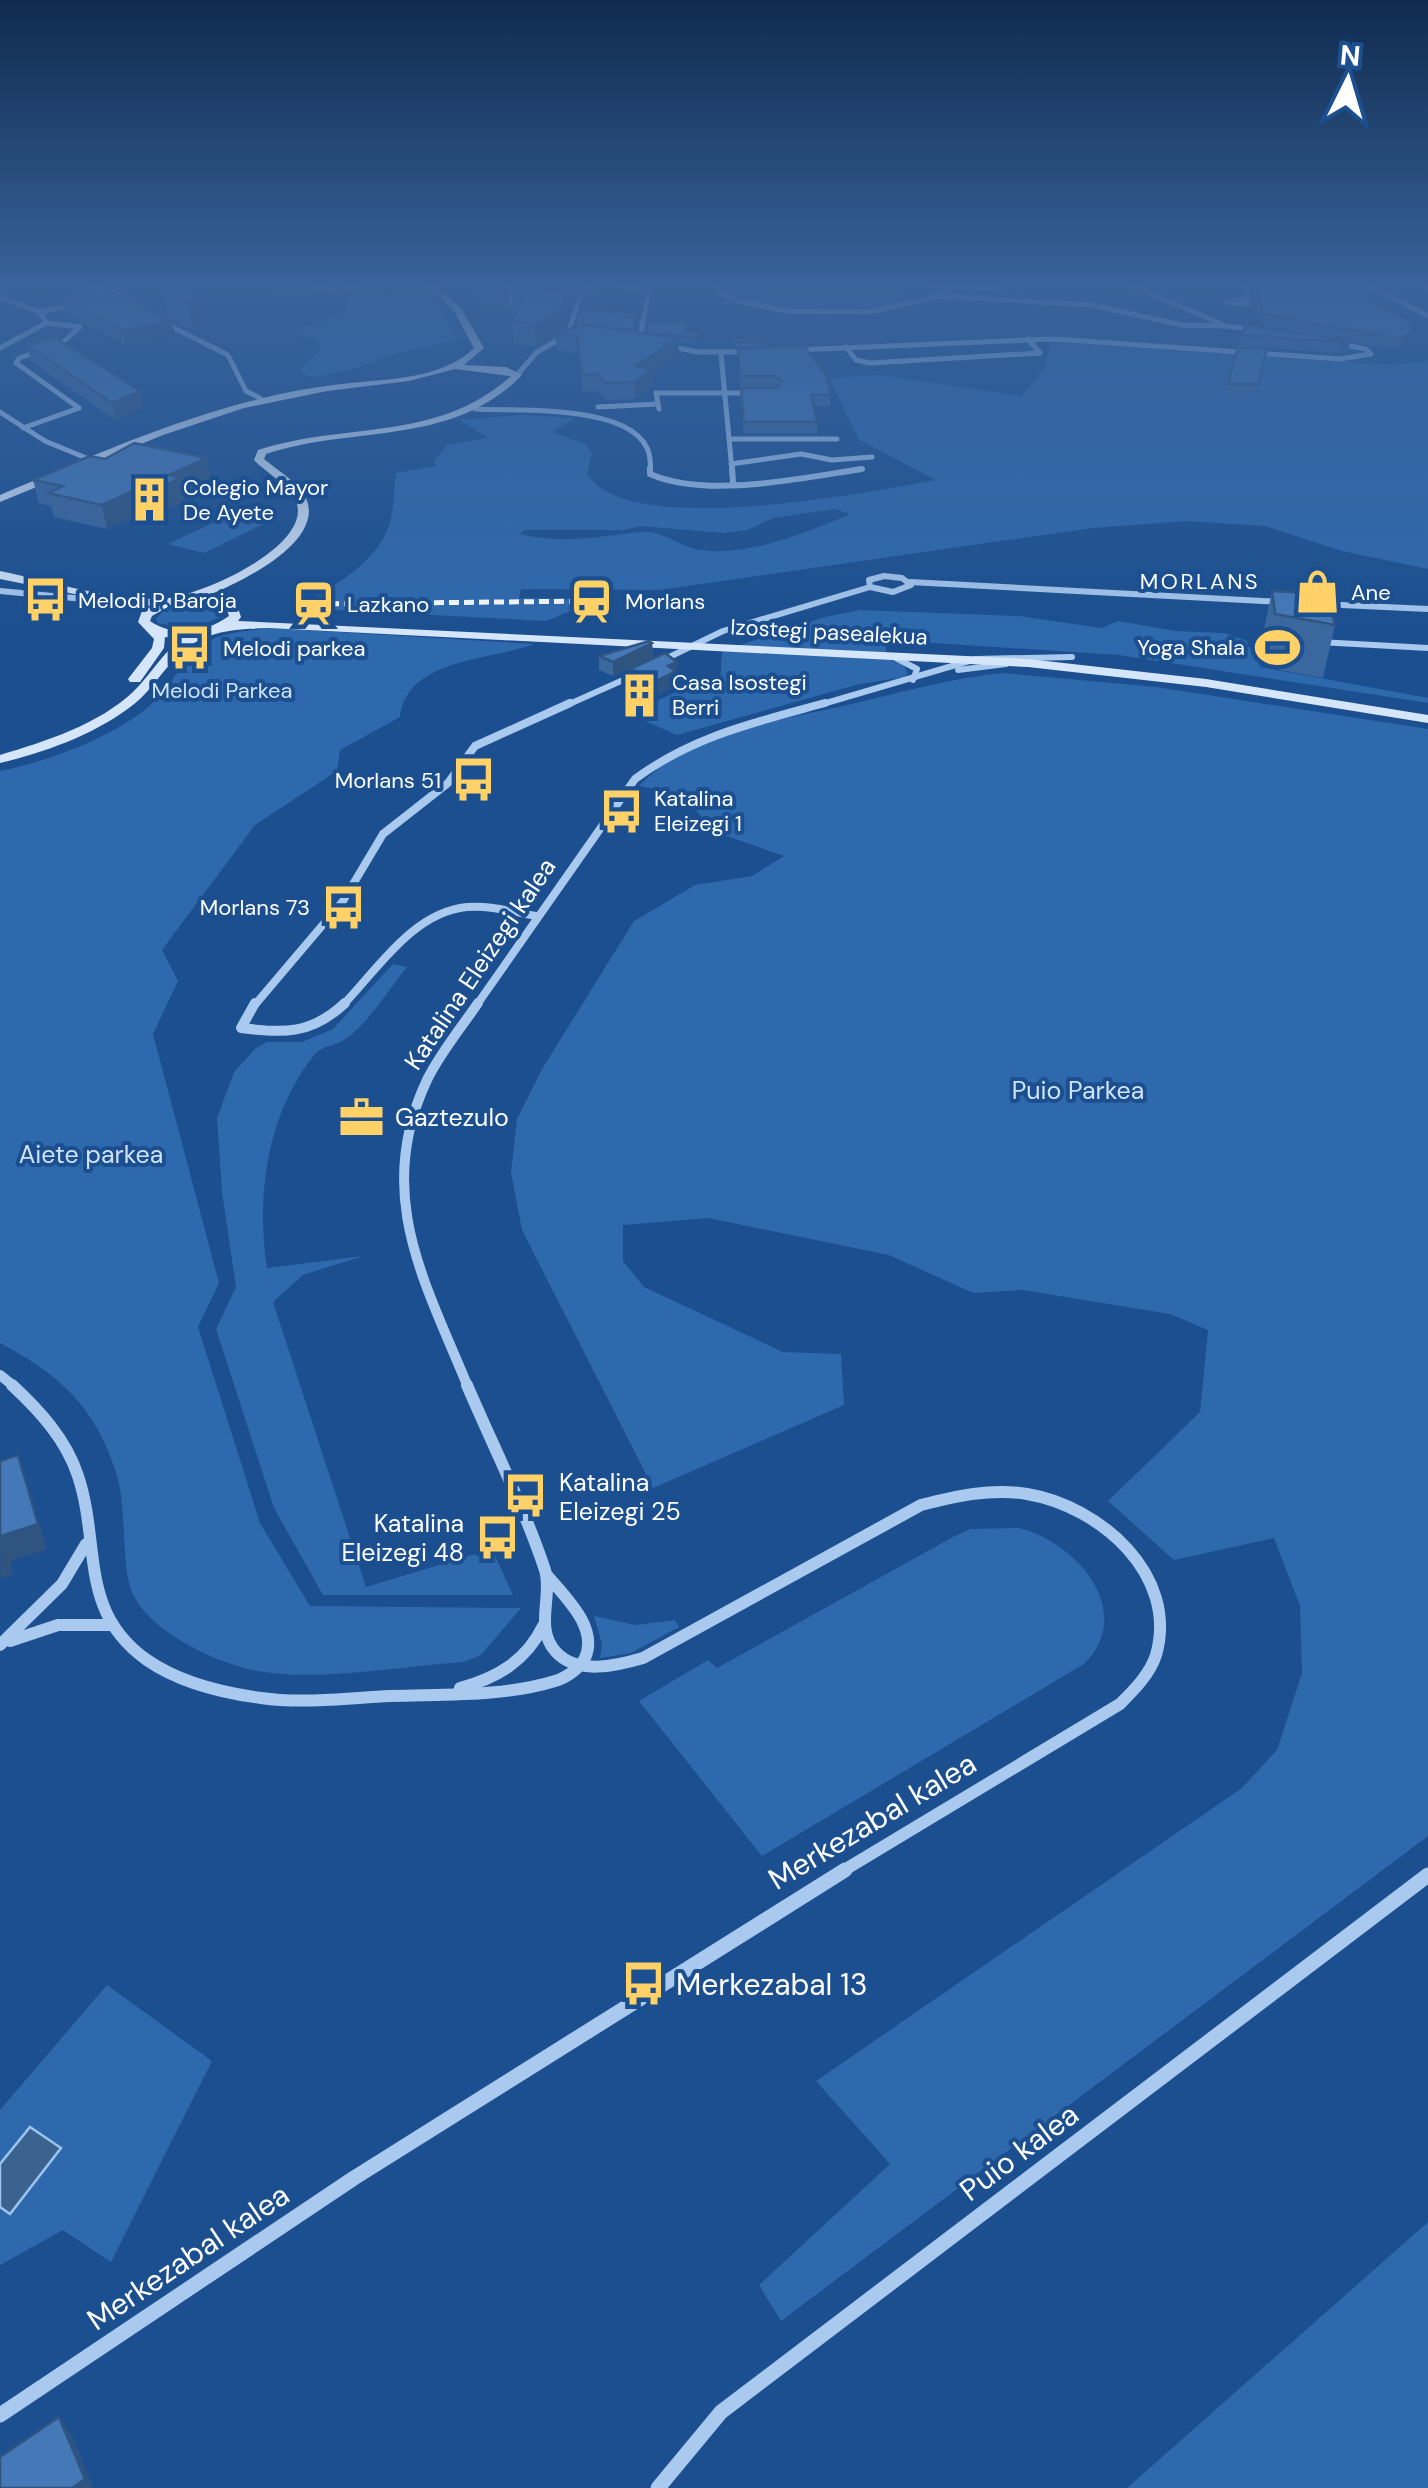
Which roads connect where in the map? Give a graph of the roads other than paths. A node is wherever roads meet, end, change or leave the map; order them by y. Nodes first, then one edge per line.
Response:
1 (67, 400) edge
2 (253, 400) edge
3 (485, 400) edge
4 (657, 400) edge
5 (727, 400) edge
6 (598, 407) dead end
7 (476, 409) junction
8 (0, 412) edge
9 (22, 428) junction
10 (730, 439) junction
11 (837, 439) dead end
12 (872, 457) dead end
13 (91, 460) junction
14 (732, 464) junction
15 (848, 466) dead end
16 (862, 469) dead end
17 (840, 472) junction
18 (733, 482) junction
19 (0, 499) edge
20 (0, 578) edge
21 (231, 582) junction
22 (910, 582) junction
23 (870, 587) junction
24 (0, 591) edge
25 (84, 599) junction
26 (187, 599) junction
27 (168, 602) junction
28 (1298, 602) edge
29 (1315, 604) edge
30 (229, 605) junction
31 (1428, 609) edge
32 (144, 618) junction
33 (224, 625) junction
34 (155, 630) junction
35 (475, 630) junction
36 (202, 632) junction
37 (1310, 640) edge
38 (1428, 648) edge
39 (888, 651) junction
40 (1072, 658) junction
41 (976, 659) junction
42 (1028, 662) junction
43 (913, 680) junction
44 (1428, 710) edge
45 (1428, 719) edge
46 (0, 750) edge
47 (0, 759) edge
48 (536, 916) junction
49 (0, 1375) edge
50 (88, 1541) junction
51 (546, 1573) junction
52 (544, 1623) junction
53 (110, 1624) junction
54 (0, 1646) edge
55 (581, 1666) junction
56 (429, 1692) junction
57 (1428, 1875) edge
58 (0, 2415) edge
59 (658, 2488) edge

1 - 9 street
2 - 13 main road
3 - 7 main road
4 - 6 street
5 - 10 street
7 - 18 street
7 - 21 main road
8 - 9 street
9 - 13 street
10 - 11 street
10 - 14 street
12 - 14 street
13 - 19 main road
14 - 18 street
15 - 17 street
16 - 17 street
17 - 18 street
20 - 25 main road
20 - 27 main road
21 - 26 main road
21 - 30 main road
22 - 23 street
22 - 23 street
22 - 28 street
23 - 48 street
24 - 25 street
25 - 32 main road
26 - 27 main road
26 - 30 main road, Izostegi pasealekua
27 - 32 main road
29 - 31 street
30 - 33 main road
30 - 35 main road, Izostegi pasealekua
32 - 34 main road
33 - 35 main road, Izostegi pasealekua
33 - 36 main road, Izostegi pasealekua
34 - 36 main road
34 - 46 main road
35 - 39 main road, Izostegi pasealekua
36 - 47 main road
37 - 38 street
39 - 40 main road, Izostegi pasealekua
39 - 41 main road, Izostegi pasealekua
39 - 43 street
40 - 41 street, Katalina Eleizegi kalea
40 - 44 main road, Izostegi pasealekua
41 - 42 main road, Izostegi pasealekua
41 - 43 street, Katalina Eleizegi kalea
42 - 43 street
42 - 45 main road, Izostegi pasealekua
43 - 48 street, Katalina Eleizegi kalea
48 - 51 street, Katalina Eleizegi kalea
49 - 50 street
50 - 53 street
50 - 54 street
51 - 52 street, Katalina Eleizegi kalea
51 - 55 street
52 - 55 street
52 - 56 street
53 - 54 street
53 - 56 street
55 - 56 street, Merkezabal kalea
55 - 58 street, Merkezabal kalea
57 - 59 street, Puio kalea

